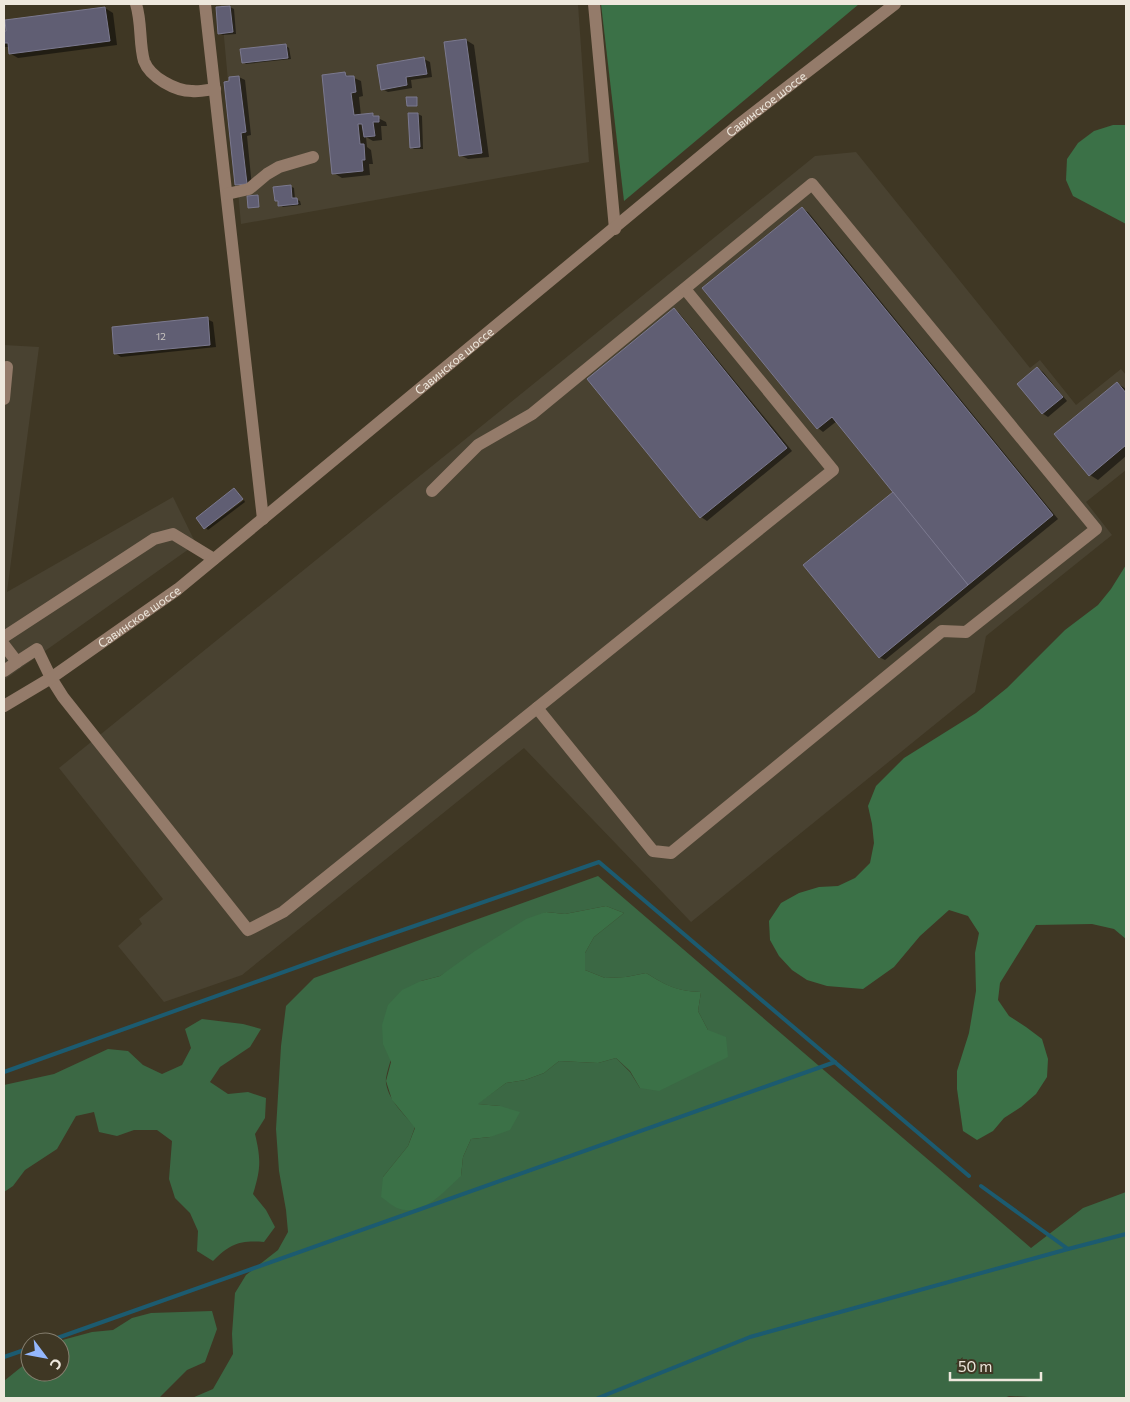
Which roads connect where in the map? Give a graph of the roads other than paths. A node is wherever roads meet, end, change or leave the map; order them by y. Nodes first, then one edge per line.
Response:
1 (136, 4) edge
2 (205, 4) edge
3 (594, 4) edge
4 (895, 4) edge
5 (215, 89) junction
6 (313, 157) dead end
7 (227, 194) junction
8 (616, 229) junction
9 (685, 289) junction
10 (7, 367) dead end
11 (4, 399) edge
12 (432, 491) dead end
13 (263, 519) junction
14 (214, 559) junction
15 (4, 637) edge
16 (4, 645) edge
17 (17, 662) junction
18 (4, 671) edge
19 (51, 678) junction
20 (4, 706) edge
21 (537, 708) junction

1 - 5 street
2 - 5 street
3 - 8 street
4 - 8 street, Савинское шоссе
5 - 7 street
6 - 7 street
7 - 13 street
8 - 13 street, Савинское шоссе
9 - 12 street
9 - 21 street
9 - 21 street
10 - 11 street
13 - 14 street, Савинское шоссе
14 - 15 street
14 - 19 street, Савинское шоссе
16 - 17 street
17 - 18 street
17 - 19 street
19 - 20 street, Савинское шоссе
19 - 21 street

